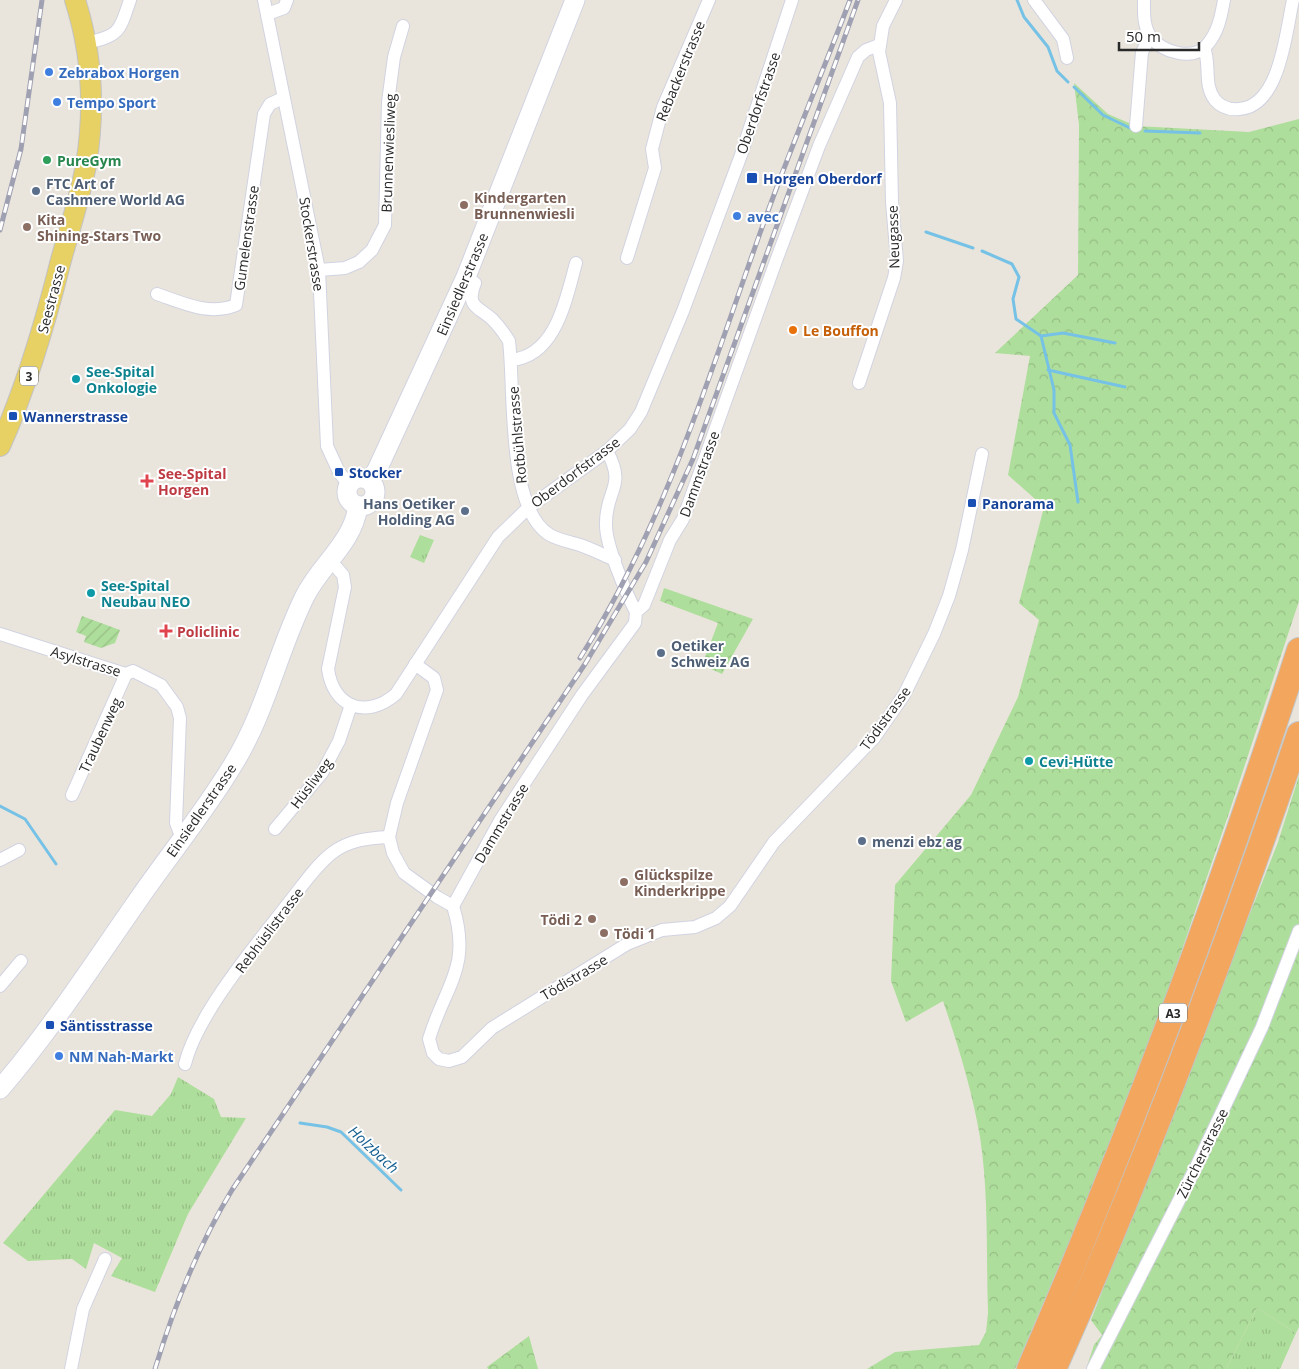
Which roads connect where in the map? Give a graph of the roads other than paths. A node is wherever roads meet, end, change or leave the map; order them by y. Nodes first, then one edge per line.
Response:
1 (75, 0) edge
2 (130, 0) edge
3 (264, 0) edge
4 (287, 0) edge
5 (576, 0) edge
6 (709, 0) edge
7 (792, 0) edge
8 (896, 0) edge
9 (1034, 0) edge
10 (1144, 0) edge
11 (1224, 0) edge
12 (1293, 0) edge
13 (267, 14) junction
14 (403, 26) dead end
15 (1150, 37) junction
16 (85, 43) junction
17 (879, 45) junction
18 (1204, 48) junction
19 (1067, 58) dead end
20 (283, 98) junction
21 (1136, 126) dead end
22 (627, 258) dead end
23 (576, 263) dead end
24 (319, 270) junction
25 (466, 277) junction
26 (157, 294) dead end
27 (511, 360) junction
28 (859, 383) dead end
29 (0, 446) edge
30 (607, 451) junction
31 (982, 454) dead end
32 (370, 480) junction
33 (349, 485) junction
34 (358, 506) junction
35 (528, 508) junction
36 (330, 560) junction
37 (616, 564) junction
38 (636, 612) junction
39 (0, 634) edge
40 (1299, 650) edge
41 (415, 664) junction
42 (126, 674) junction
43 (351, 706) junction
44 (1299, 734) edge
45 (72, 795) dead end
46 (275, 829) dead end
47 (184, 835) junction
48 (389, 837) junction
49 (19, 850) dead end
50 (0, 860) edge
51 (453, 906) junction
52 (1299, 931) edge
53 (21, 961) dead end
54 (0, 986) edge
55 (185, 1064) dead end
56 (3, 1081) edge
57 (105, 1259) dead end
58 (71, 1369) edge
59 (1029, 1369) edge
60 (1054, 1369) edge
61 (1092, 1369) edge

1 - 16 main road, Seestrasse / 3
2 - 16 street
3 - 13 street, Stockerstrasse
4 - 13 street
5 - 25 main road, Einsiedlerstrasse
6 - 22 street, Rebackerstrasse
7 - 30 street, Oberdorfstrasse
8 - 17 street, Neugasse
9 - 19 street
10 - 15 street
11 - 18 street
12 - 18 street
13 - 20 street, Stockerstrasse
14 - 24 street, Brunnenwiesliweg
15 - 18 street
15 - 21 street
16 - 29 main road, Seestrasse / 3
17 - 28 street, Neugasse
17 - 38 street, Dammstrasse
20 - 24 street, Stockerstrasse
20 - 26 street, Gumelenstrasse
23 - 27 street
24 - 33 street, Stockerstrasse
25 - 27 street, Rotbühlstrasse
25 - 32 main road, Einsiedlerstrasse
27 - 35 street, Rotbühlstrasse
30 - 35 street, Oberdorfstrasse
30 - 37 street
31 - 51 street, Tödistrasse
32 - 33 main road
32 - 34 main road
33 - 34 main road
34 - 36 main road, Einsiedlerstrasse
35 - 37 street, Rotbühlstrasse
35 - 41 street, Oberdorfstrasse
36 - 43 street
36 - 47 main road, Einsiedlerstrasse
37 - 38 street
38 - 51 street, Dammstrasse
39 - 42 street, Asylstrasse
40 - 59 highway, A3
41 - 43 street, Oberdorfstrasse
41 - 48 street
42 - 45 street, Traubenweg
42 - 47 street, Asylstrasse
43 - 46 street, Hüsliweg
44 - 60 highway, A3
47 - 56 main road, Einsiedlerstrasse
48 - 51 street
48 - 55 street, Rebhüslistrasse
49 - 50 street
52 - 61 street, Zürcherstrasse
53 - 54 street
57 - 58 street

